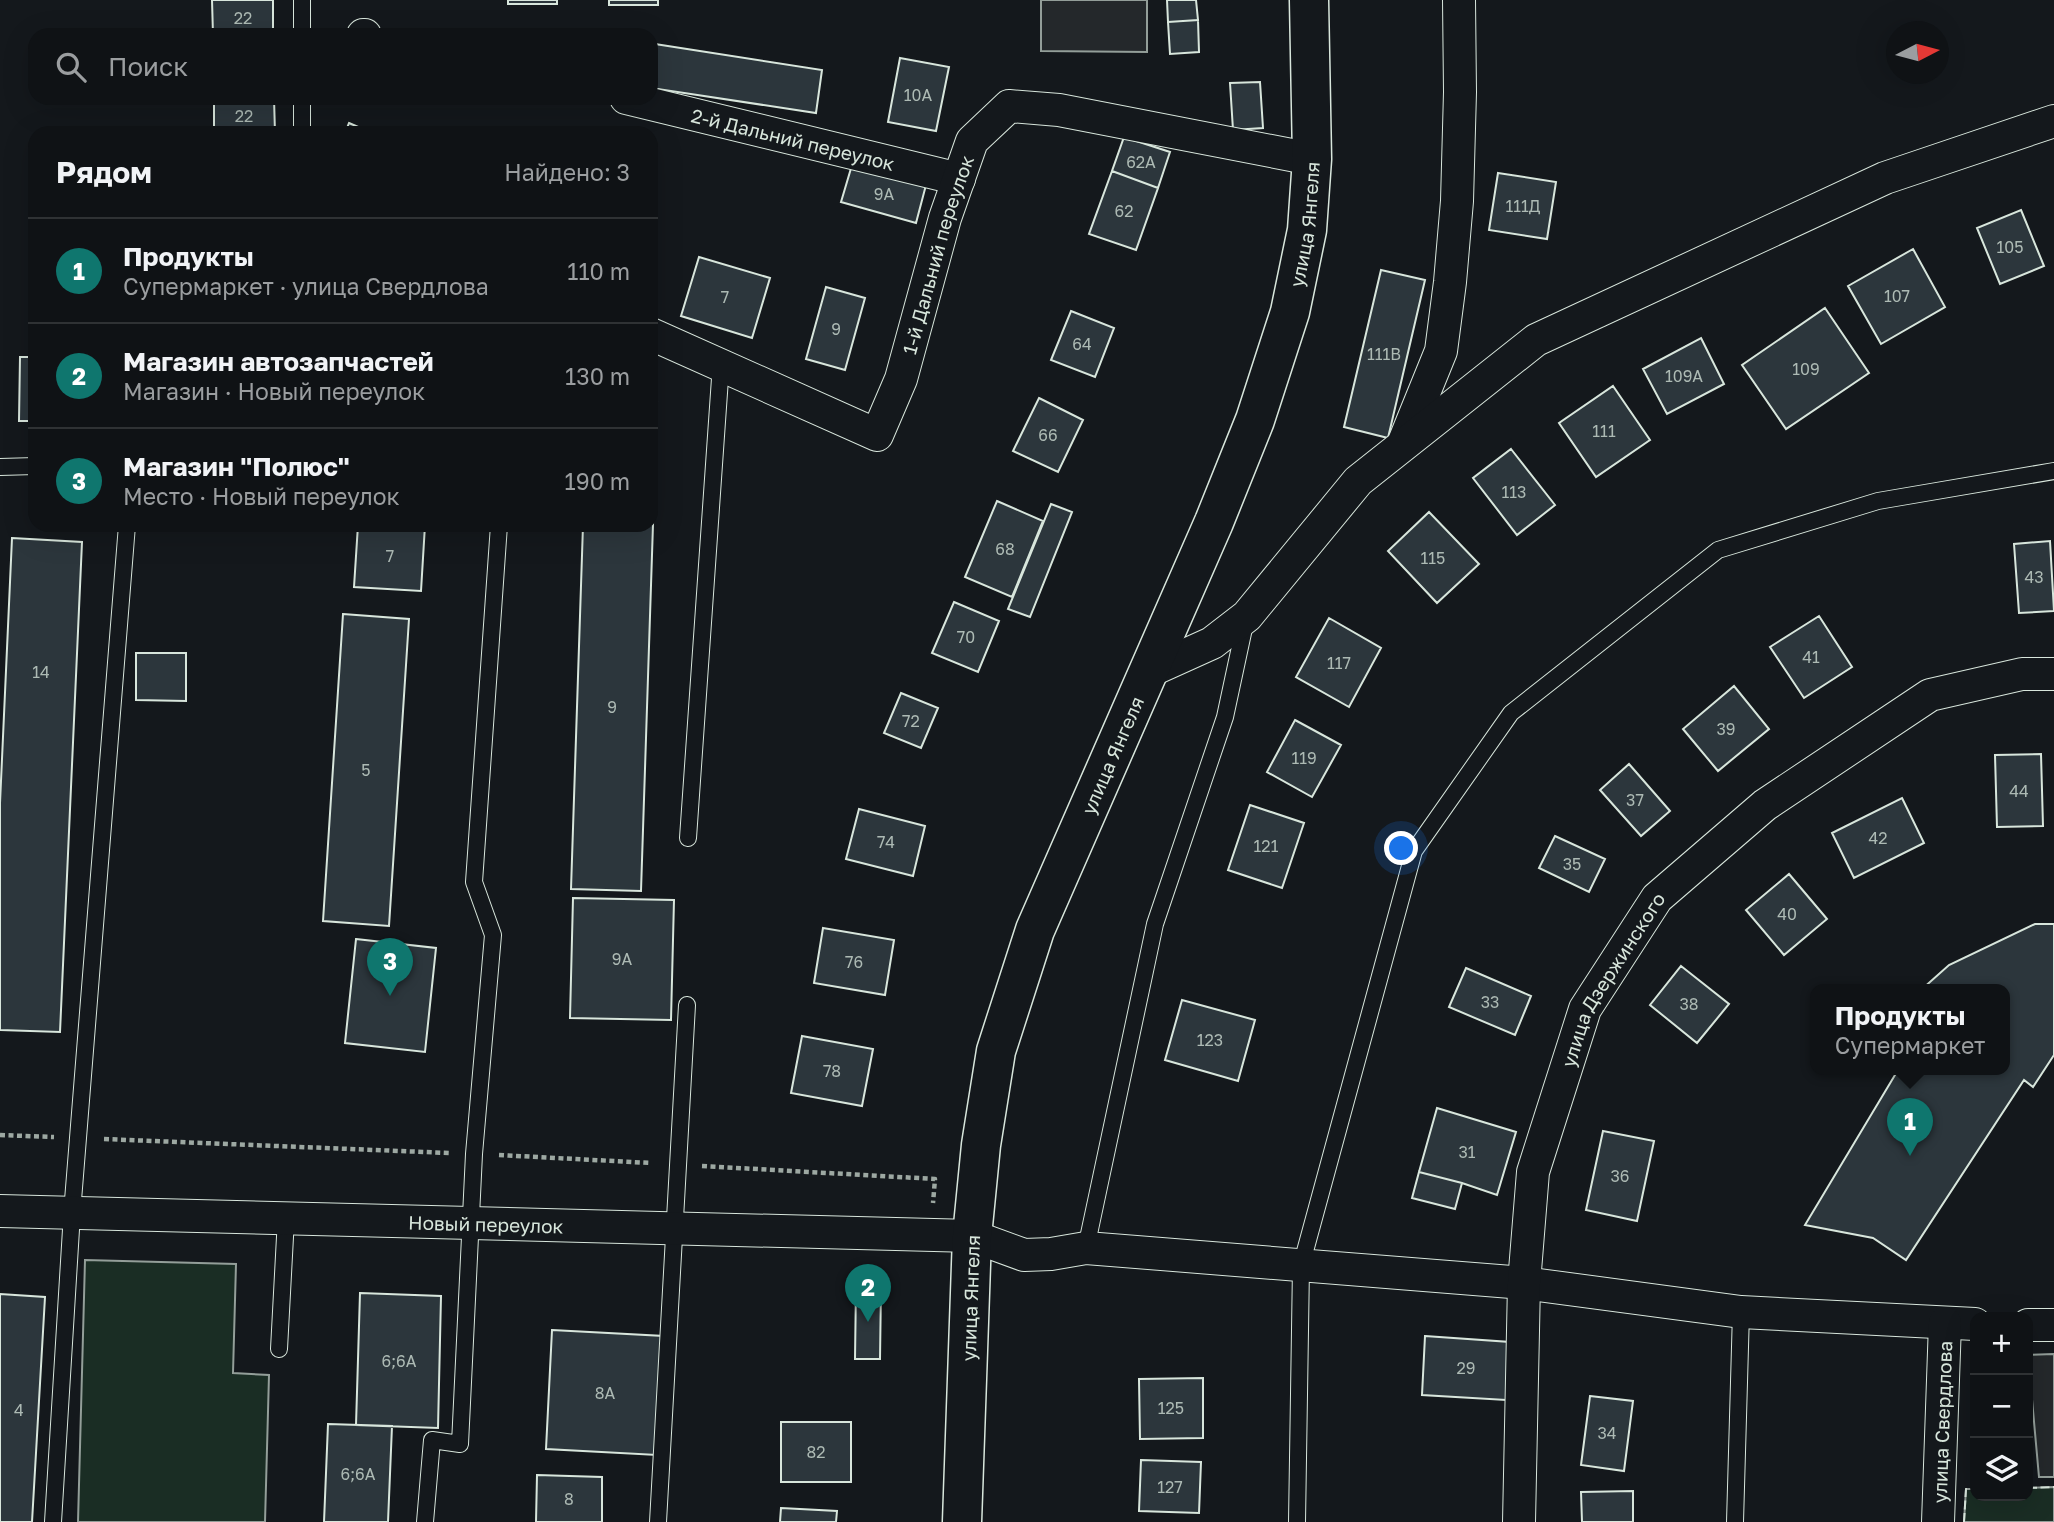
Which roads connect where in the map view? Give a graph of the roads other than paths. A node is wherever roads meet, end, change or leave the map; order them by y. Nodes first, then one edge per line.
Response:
1 (302, 0) edge
2 (1309, 0) edge
3 (1459, 0) edge
4 (302, 28) edge
5 (302, 105) edge
6 (655, 105) edge
7 (2054, 121) edge
8 (302, 126) edge
9 (1312, 159) junction
10 (959, 179) junction
11 (658, 337) edge
12 (721, 364) junction
13 (1402, 446) junction
14 (28, 466) edge
15 (0, 467) edge
16 (2054, 471) edge
17 (126, 532) edge
18 (499, 532) edge
19 (1247, 616) junction
20 (1150, 671) junction
21 (2054, 674) edge
22 (688, 838) dead end
23 (687, 1005) dead end
24 (0, 1211) edge
25 (72, 1213) junction
26 (286, 1219) junction
27 (471, 1223) junction
28 (674, 1228) junction
29 (972, 1236) junction
30 (1086, 1248) junction
31 (1301, 1266) junction
32 (1524, 1283) junction
33 (1741, 1312) junction
34 (1960, 1324) edge
35 (2033, 1325) edge
36 (2054, 1325) edge
37 (279, 1349) dead end
38 (53, 1522) edge
39 (425, 1522) edge
40 (658, 1522) edge
41 (962, 1522) edge
42 (1297, 1522) edge
43 (1520, 1522) edge
44 (1735, 1522) edge
45 (1938, 1522) edge

1 - 4 lane
2 - 9 main road, улица Янгеля
3 - 13 street
5 - 8 lane
6 - 10 street, 2-й Дальний переулок
7 - 13 street
9 - 10 street, 1-й Дальний переулок
9 - 20 main road, улица Янгеля
10 - 12 street, 1-й Дальний переулок
11 - 12 street, 1-й Дальний переулок
12 - 22 lane
13 - 19 street
14 - 15 lane
16 - 31 lane
17 - 25 lane
18 - 27 lane
19 - 20 street
19 - 30 lane
20 - 29 main road, улица Янгеля
21 - 32 street, улица Дзержинского
23 - 28 lane
24 - 25 street, Новый переулок
25 - 26 street, Новый переулок
25 - 38 lane
26 - 27 street, Новый переулок
26 - 37 lane
27 - 28 street, Новый переулок
27 - 39 lane
28 - 29 street, Новый переулок
28 - 40 lane
29 - 30 street, Новый переулок
29 - 41 main road, улица Янгеля
30 - 31 street, Новый переулок
31 - 32 street, Новый переулок
31 - 42 lane
32 - 33 street, Новый переулок
32 - 43 street, улица Дзержинского
33 - 34 street, Новый переулок
33 - 44 lane
34 - 45 street, улица Свердлова
35 - 36 street

